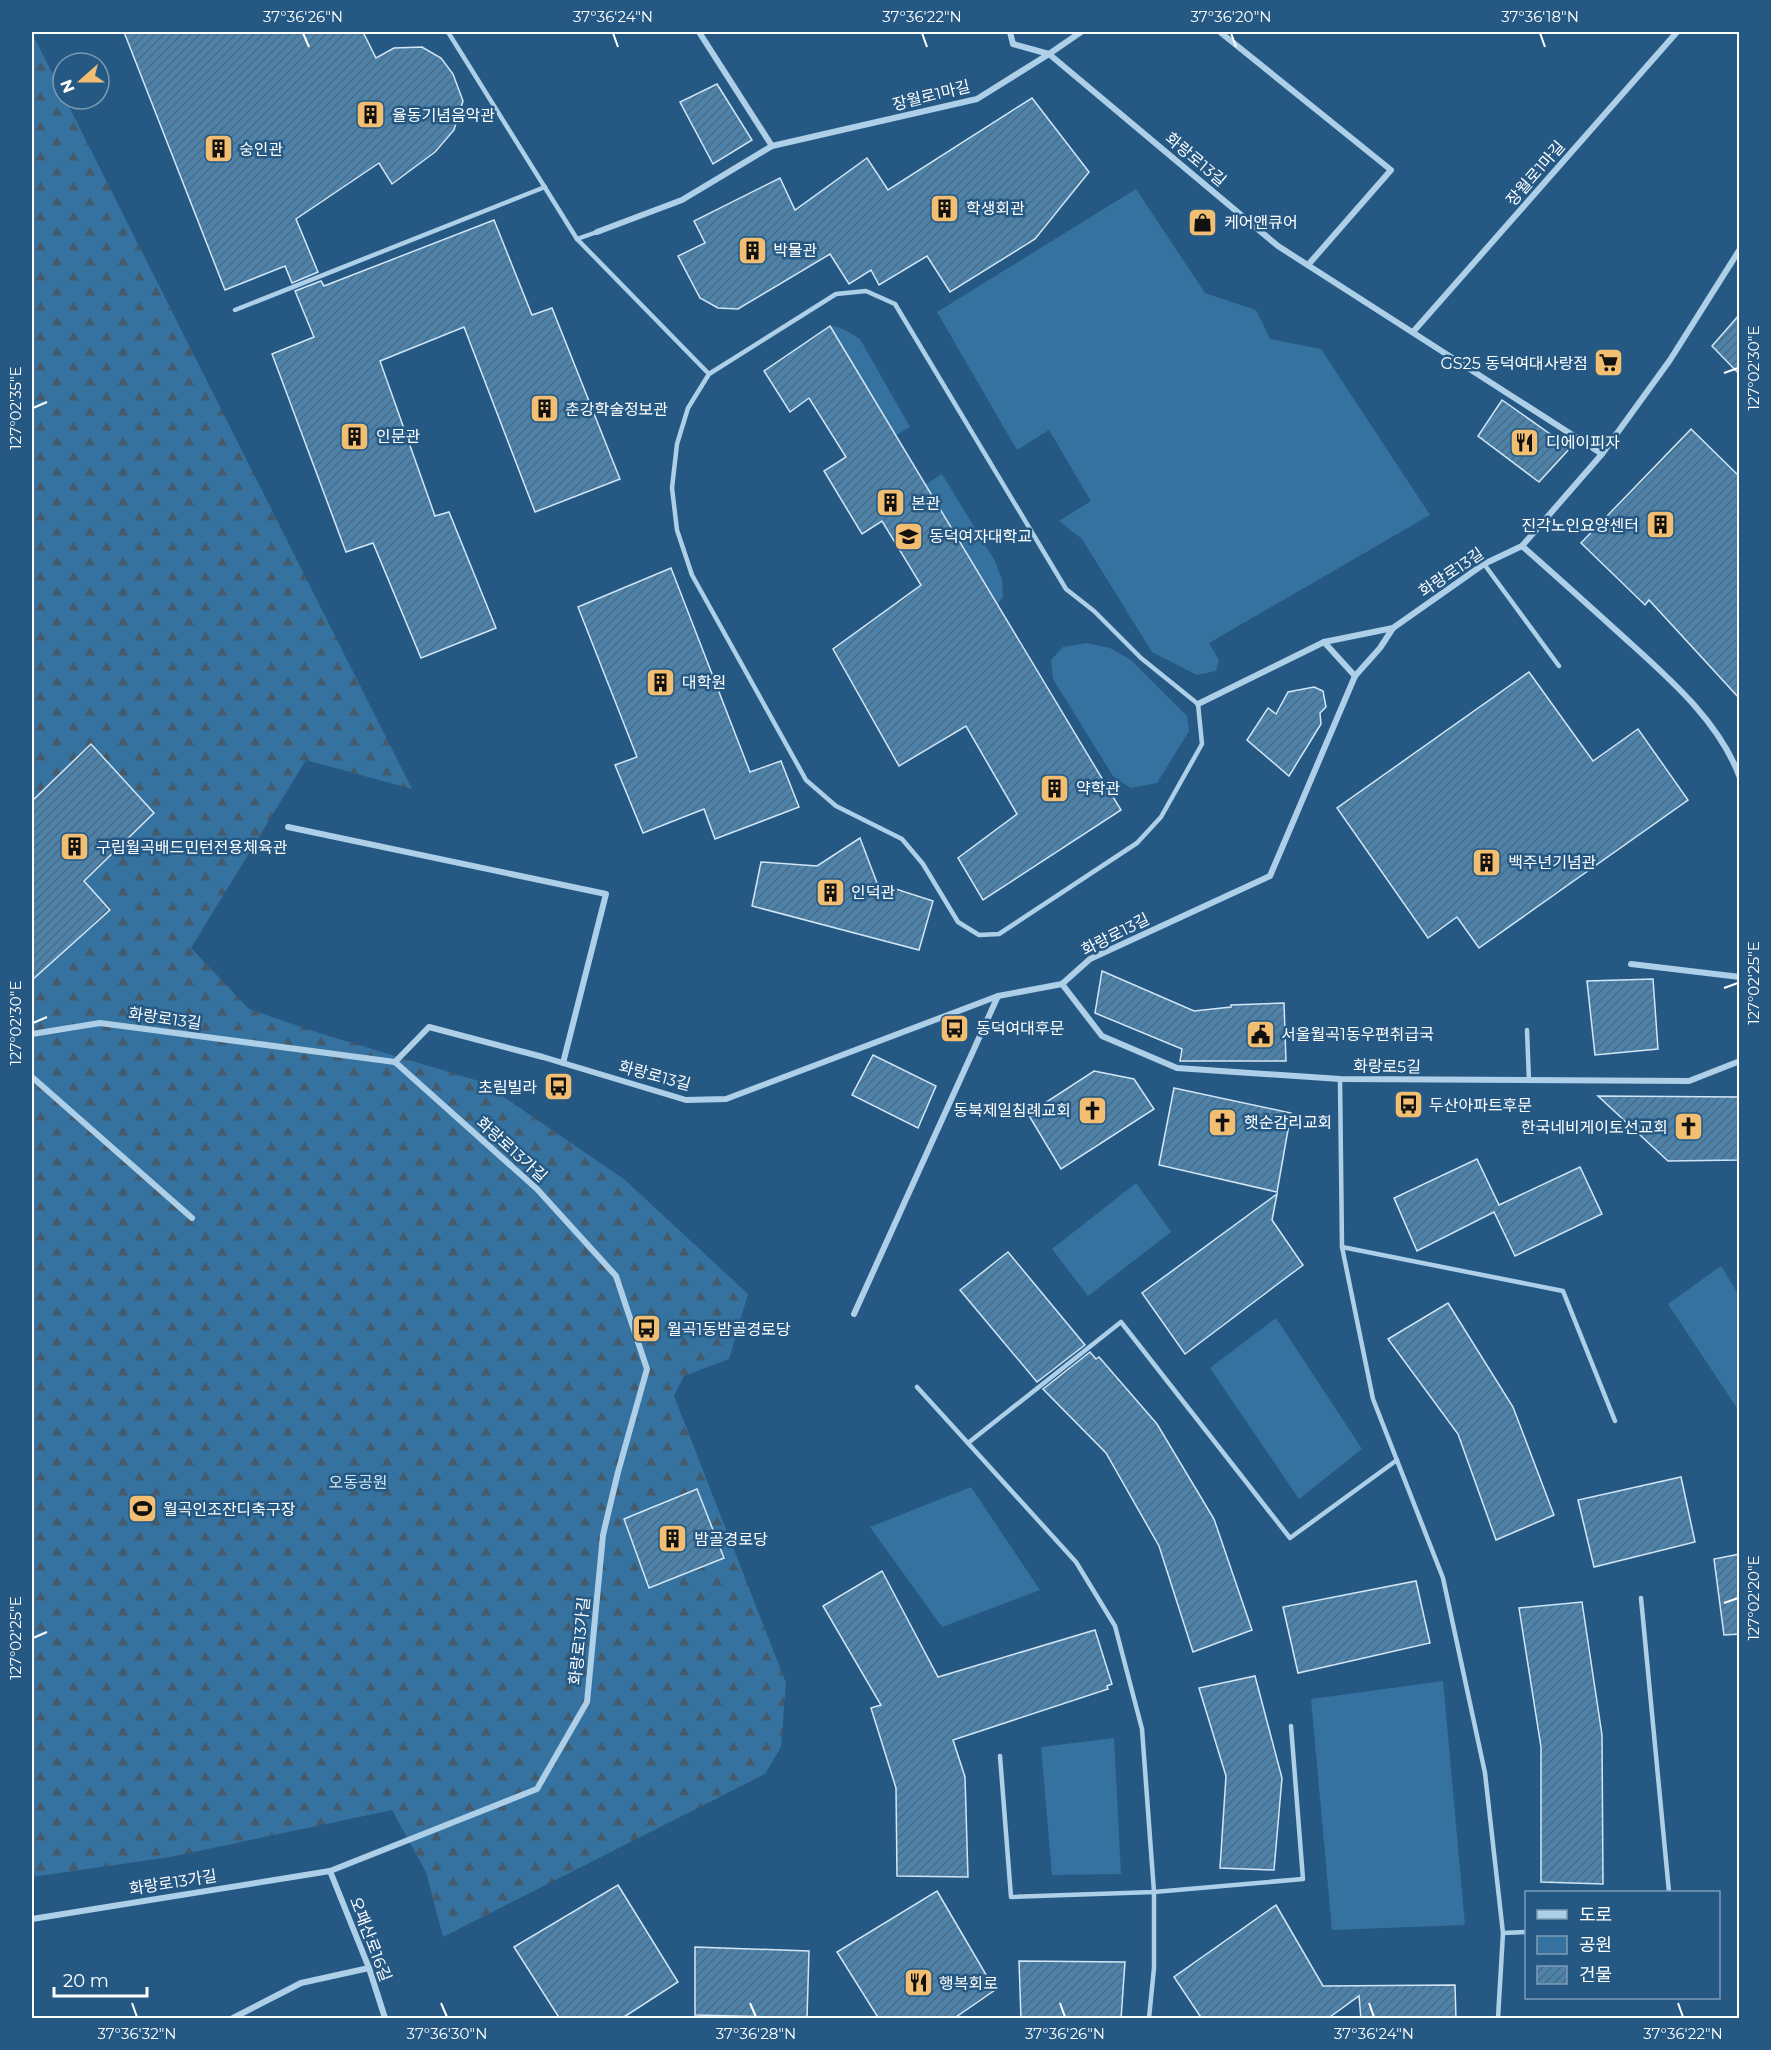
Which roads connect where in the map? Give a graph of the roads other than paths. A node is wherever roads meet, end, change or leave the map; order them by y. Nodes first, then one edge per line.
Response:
1 (448, 32) edge
2 (699, 32) edge
3 (1010, 32) edge
4 (1081, 32) edge
5 (1220, 32) edge
6 (1677, 32) edge
7 (1049, 54) junction
8 (772, 146) junction
9 (545, 187) junction
10 (597, 232) joint
11 (577, 239) junction
12 (1740, 249) edge
13 (1308, 266) junction
14 (235, 310) dead end
15 (1413, 332) junction
16 (709, 374) junction
17 (1602, 454) junction
18 (1522, 546) junction
19 (1484, 564) junction
20 (1393, 628) junction
21 (1324, 642) junction
22 (1559, 666) dead end
23 (1355, 676) junction
24 (1198, 704) junction
25 (1740, 778) edge
26 (288, 827) dead end
27 (1632, 964) dead end
28 (1740, 977) edge
29 (1062, 984) junction
30 (998, 996) junction
31 (1527, 1030) dead end
32 (32, 1034) edge
33 (1740, 1061) edge
34 (395, 1062) junction
35 (563, 1062) junction
36 (32, 1077) edge
37 (1340, 1079) junction
38 (1529, 1081) junction
39 (192, 1218) dead end
40 (1342, 1247) junction
41 (854, 1314) dead end
42 (917, 1387) dead end
43 (1615, 1421) dead end
44 (968, 1443) junction
45 (1397, 1460) junction
46 (1641, 1598) dead end
47 (1291, 1726) dead end
48 (1000, 1756) dead end
49 (330, 1871) junction
50 (1669, 1891) edge
51 (1154, 1892) junction
52 (32, 1918) edge
53 (1525, 1932) edge
54 (1503, 1933) junction
55 (369, 1968) junction
56 (232, 2019) edge
57 (385, 2019) edge
58 (1149, 2019) edge
59 (1498, 2019) edge

1 - 9 lane
2 - 8 street
3 - 7 street
4 - 7 street, 장월로1마길
5 - 13 street
6 - 15 street, 장월로1마길
7 - 8 street, 장월로1마길
7 - 13 street, 화랑로13길
8 - 10 street, 장월로1마길
9 - 11 lane
9 - 14 lane
10 - 11 lane
11 - 16 lane
12 - 17 street, 화랑로13길
13 - 15 street, 화랑로13길
15 - 17 street, 화랑로13길
16 - 24 lane
16 - 24 lane
17 - 18 street, 화랑로13길
18 - 19 street, 화랑로13길
18 - 25 street
19 - 20 street, 화랑로13길
19 - 22 lane
20 - 21 street
20 - 23 street, 화랑로13길
21 - 23 street
21 - 24 street
23 - 29 street, 화랑로13길
26 - 35 street
27 - 28 street
29 - 30 street, 화랑로13길
29 - 37 street, 화랑로5길
30 - 35 street, 화랑로13길
30 - 41 street
31 - 38 lane
32 - 34 street, 화랑로13길
33 - 38 street, 화랑로5길
34 - 35 street, 화랑로13길
34 - 49 street, 화랑로13가길
36 - 39 street
37 - 38 street, 화랑로5길
37 - 40 lane
40 - 43 lane
40 - 45 lane
42 - 44 lane
44 - 45 lane
44 - 51 lane
45 - 54 lane
46 - 50 lane
47 - 51 lane
48 - 51 lane
49 - 52 street, 화랑로13가길
49 - 55 street, 오패산로16길
51 - 58 lane
53 - 54 lane
54 - 59 lane
55 - 56 street
55 - 57 street, 오패산로16길

